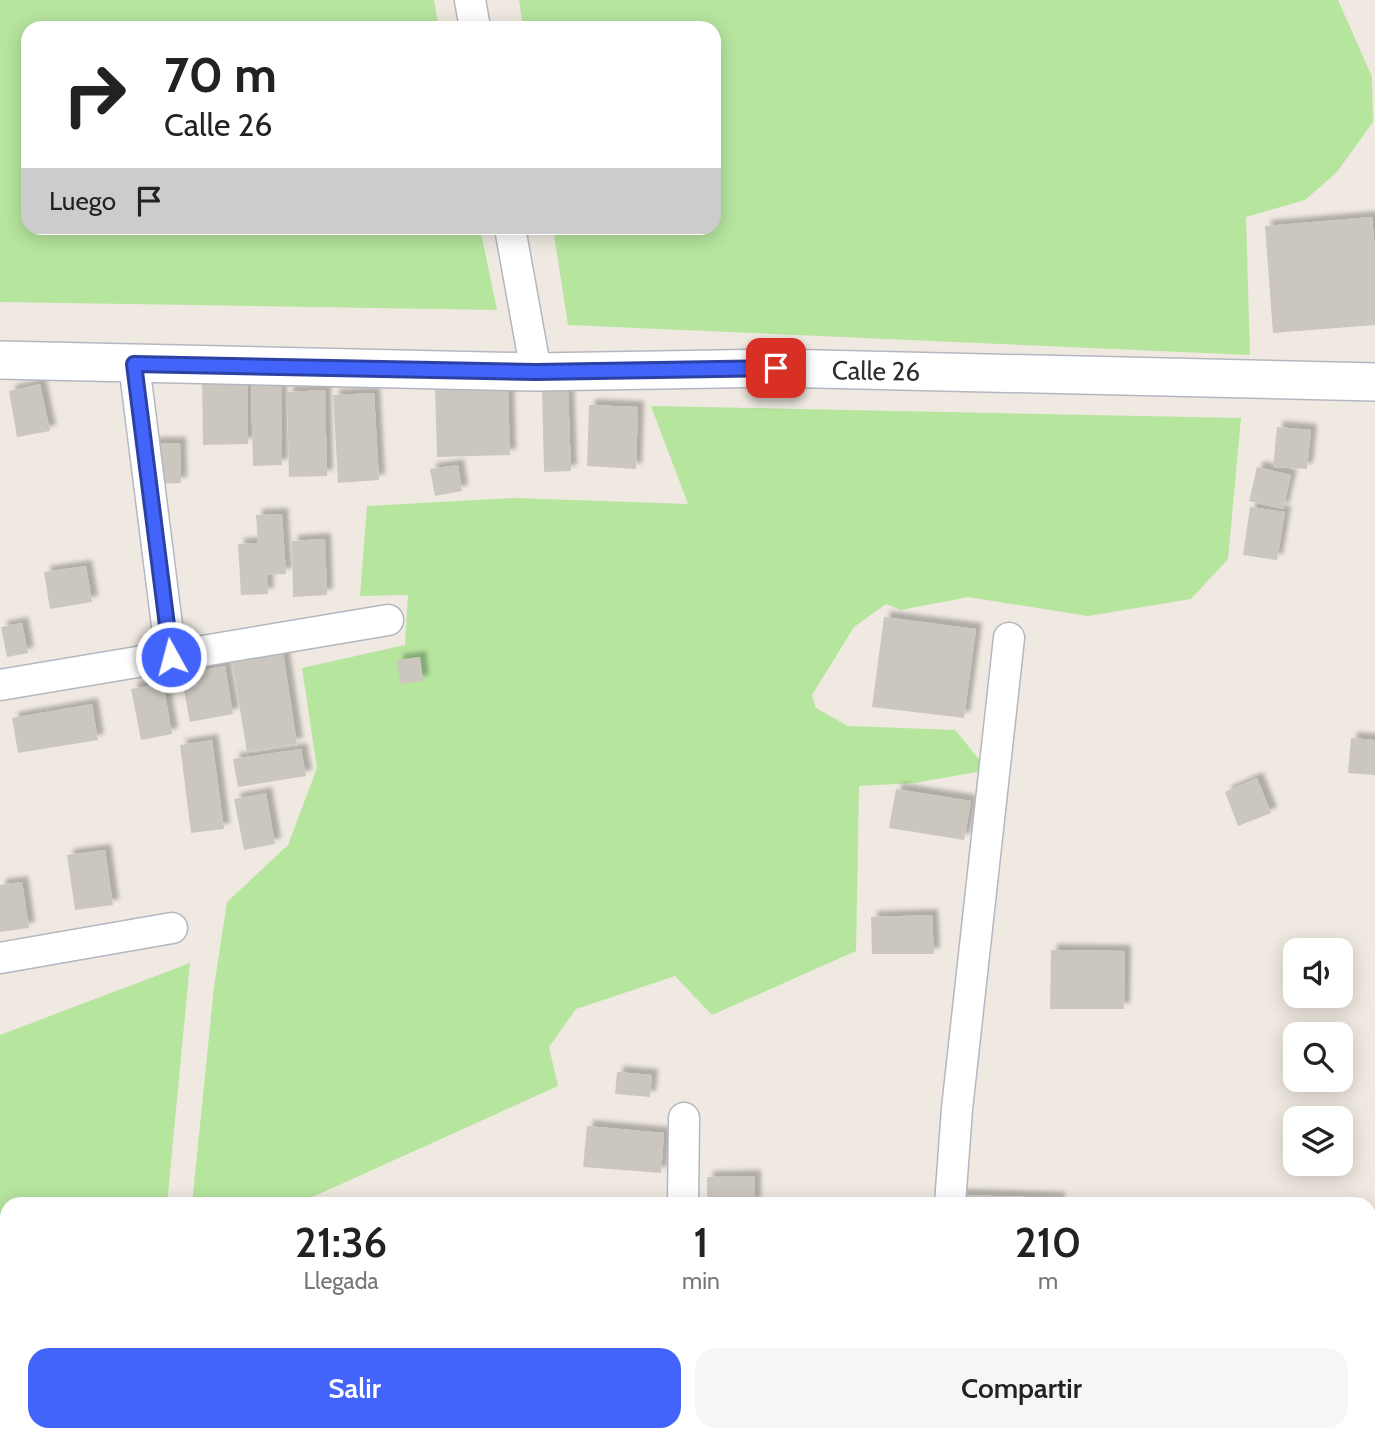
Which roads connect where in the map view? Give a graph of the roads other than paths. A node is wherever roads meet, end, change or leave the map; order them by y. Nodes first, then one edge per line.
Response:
1 (470, 0) edge
2 (474, 21) edge
3 (511, 235) edge
4 (4, 361) edge
5 (134, 364) junction
6 (536, 372) junction
7 (1375, 382) edge
8 (388, 620) dead end
9 (1009, 638) dead end
10 (171, 657) junction
11 (0, 685) edge
12 (172, 928) dead end
13 (0, 958) edge
14 (684, 1118) dead end
15 (683, 1197) edge
16 (951, 1197) edge

1 - 2 street
3 - 6 street
4 - 5 street, Calle 26
5 - 6 street, Calle 26
5 - 10 street
6 - 7 street, Calle 26
8 - 10 street
9 - 16 street
10 - 11 street
12 - 13 street
14 - 15 street

